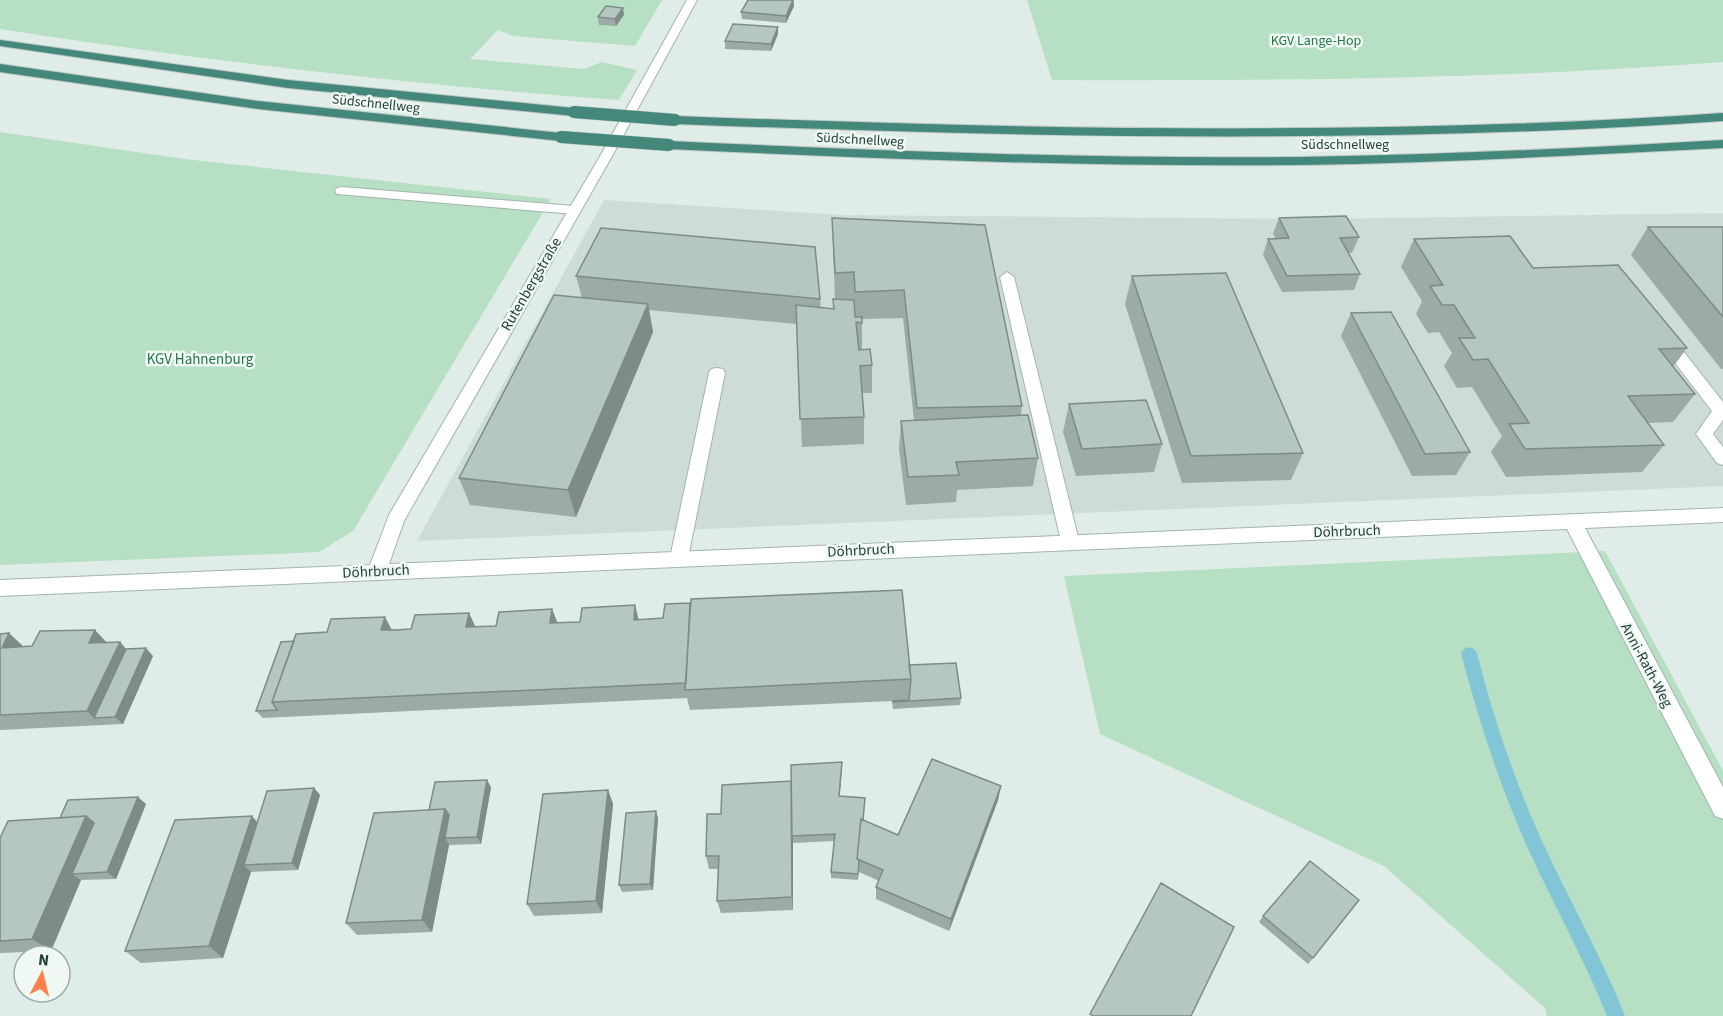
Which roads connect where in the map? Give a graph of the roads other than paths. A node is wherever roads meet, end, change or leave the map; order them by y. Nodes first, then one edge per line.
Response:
1 (692, 0) edge
2 (0, 43) edge
3 (0, 68) edge
4 (1723, 117) edge
5 (1723, 144) edge
6 (342, 190) dead end
7 (574, 210) junction
8 (1007, 277) dead end
9 (1670, 345) edge
10 (717, 373) dead end
11 (1723, 459) edge
12 (1723, 515) edge
13 (1572, 521) junction
14 (1070, 541) junction
15 (679, 558) junction
16 (376, 571) junction
17 (0, 588) edge
18 (1723, 809) edge

1 - 7 street, Rutenbergstraße
2 - 4 highway, Südschnellweg, bridge
3 - 5 highway, Südschnellweg, bridge
6 - 7 street
7 - 16 street, Rutenbergstraße
8 - 14 street
9 - 11 street
10 - 15 street
12 - 13 street, Döhrbruch
13 - 14 street, Döhrbruch
13 - 18 street, Anni-Rath-Weg
14 - 15 street, Döhrbruch
15 - 16 street, Döhrbruch
16 - 17 street, Döhrbruch

